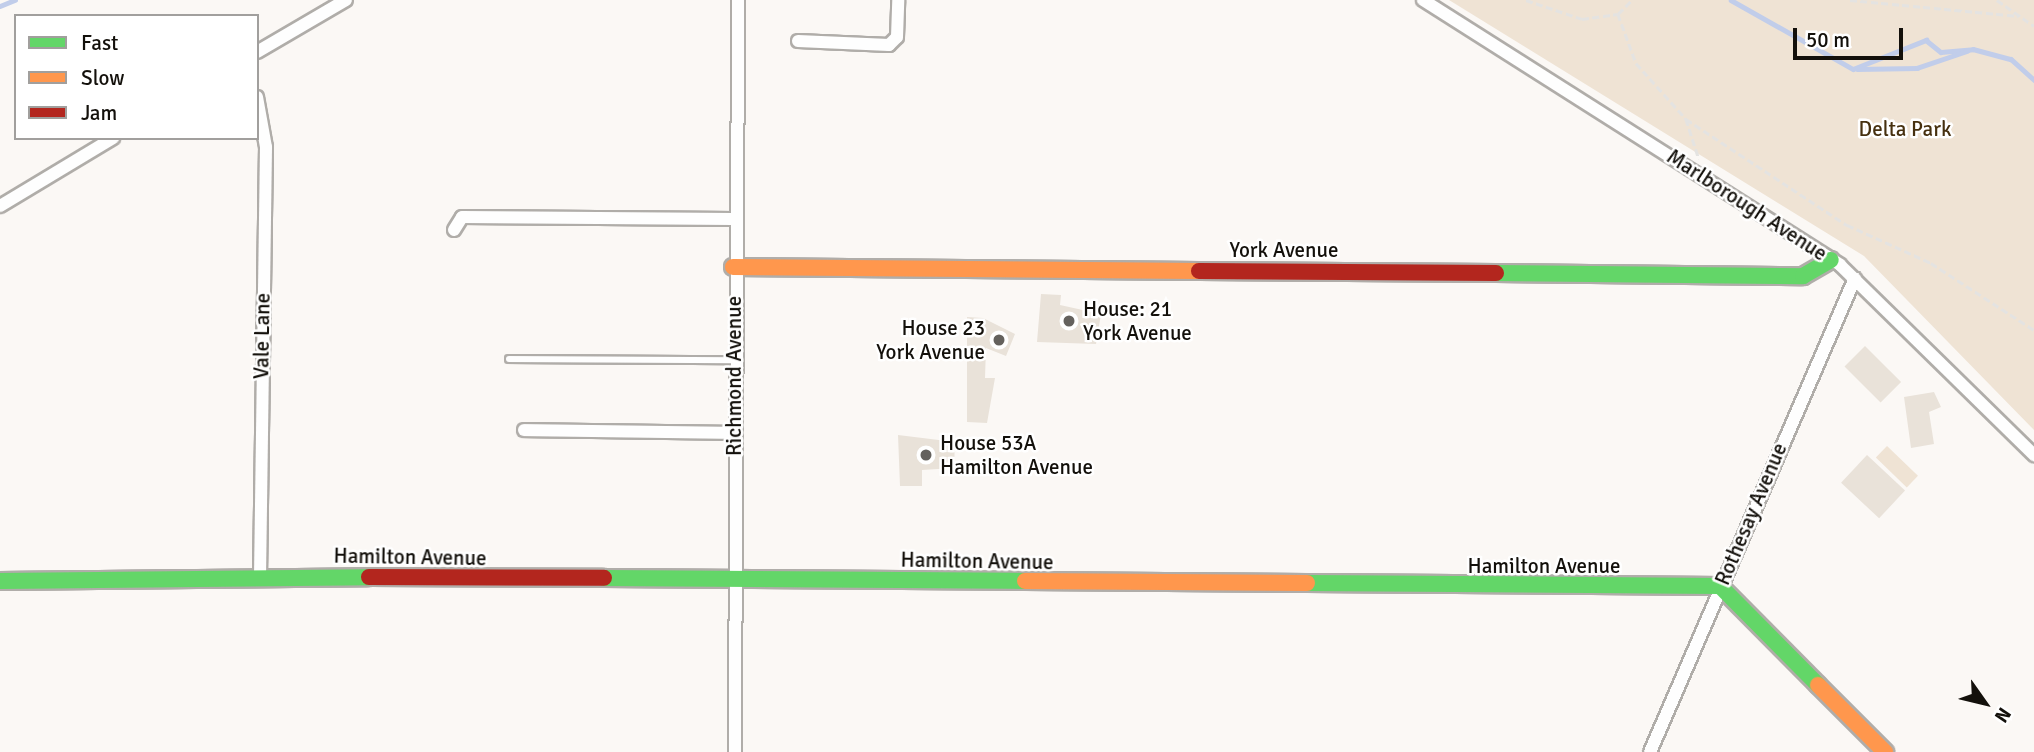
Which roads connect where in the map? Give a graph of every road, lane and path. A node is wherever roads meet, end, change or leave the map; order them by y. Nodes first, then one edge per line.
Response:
1 (346, 0) edge
2 (738, 0) edge
3 (898, 0) edge
4 (1423, 0) edge
5 (1526, 0) edge
6 (1632, 0) edge
7 (1850, 0) edge
8 (1997, 0) edge
9 (1618, 14) junction
10 (2018, 16) junction
11 (2034, 26) edge
12 (798, 41) dead end
13 (259, 51) edge
14 (259, 108) edge
15 (1686, 119) junction
16 (110, 140) edge
17 (1705, 177) junction
18 (0, 206) edge
19 (733, 219) junction
20 (454, 230) dead end
21 (1831, 260) junction
22 (733, 267) junction
23 (1855, 278) junction
24 (2034, 330) edge
25 (509, 359) dead end
26 (734, 360) junction
27 (524, 430) dead end
28 (734, 433) junction
29 (2034, 455) edge
30 (260, 576) junction
31 (734, 578) junction
32 (0, 581) edge
33 (1720, 586) junction
34 (735, 752) edge
35 (1650, 752) edge
36 (1885, 752) edge

1 - 13 street
2 - 19 street, Richmond Avenue
3 - 12 street
4 - 17 street, Marlborough Avenue
5 - 9 path
6 - 9 path
7 - 10 path
8 - 10 path
9 - 15 path
10 - 11 path
14 - 30 street, Vale Lane
15 - 17 path
15 - 24 path
16 - 18 street
17 - 21 street, Marlborough Avenue
19 - 20 street
19 - 22 street, Richmond Avenue
21 - 22 street, York Avenue
21 - 23 street, Marlborough Avenue
22 - 26 street, Richmond Avenue
23 - 29 street, Marlborough Avenue
23 - 33 street, Rothesay Avenue
25 - 26 lane
26 - 28 street, Richmond Avenue
27 - 28 street
28 - 31 street, Richmond Avenue
30 - 31 street, Hamilton Avenue
30 - 32 street, Hamilton Avenue
31 - 33 street, Hamilton Avenue
31 - 34 street, Richmond Avenue
33 - 35 street, Rothesay Avenue
33 - 36 street

